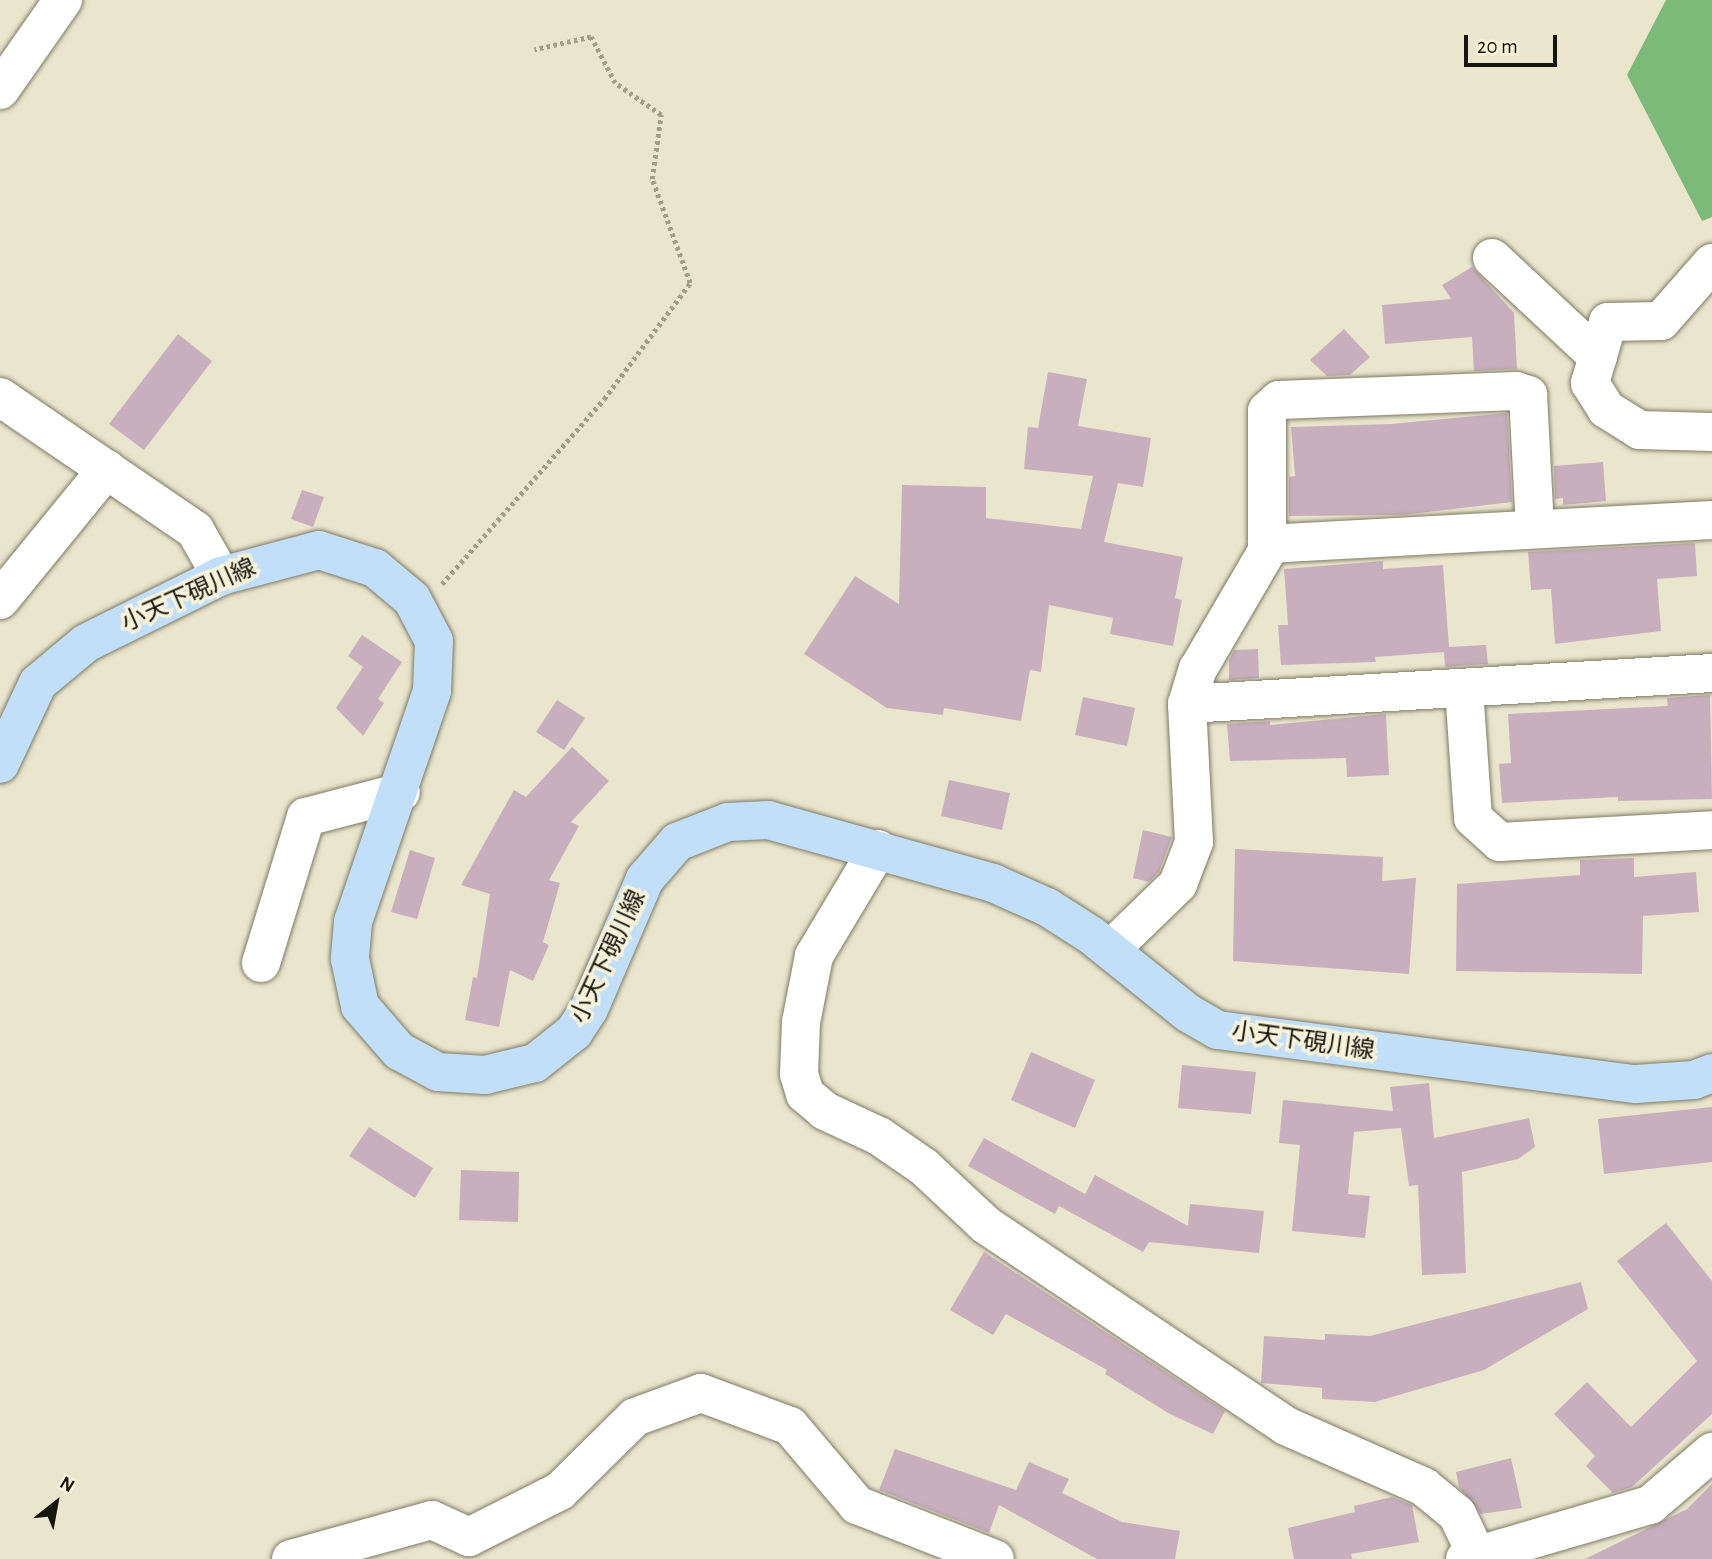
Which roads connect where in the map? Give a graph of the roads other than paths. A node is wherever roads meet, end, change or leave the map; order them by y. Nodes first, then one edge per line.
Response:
1 (63, 0) edge
2 (0, 90) edge
3 (1492, 258) dead end
4 (1712, 263) edge
5 (1598, 357) junction
6 (0, 397) edge
7 (1712, 432) edge
8 (107, 469) junction
9 (1712, 525) edge
10 (1535, 527) junction
11 (1267, 544) junction
12 (221, 576) junction
13 (0, 600) edge
14 (1712, 673) edge
15 (1464, 689) junction
16 (1187, 704) junction
17 (0, 765) edge
18 (401, 792) junction
19 (1712, 830) edge
20 (877, 849) junction
21 (1110, 950) junction
22 (261, 963) dead end
23 (1712, 1073) edge
24 (1712, 1452) edge
25 (1489, 1556) edge
26 (292, 1559) edge
27 (995, 1559) edge

1 - 2 street
3 - 5 street
4 - 5 street
5 - 7 street
6 - 8 street
8 - 12 street
8 - 13 street
9 - 10 street
10 - 11 street
10 - 11 street
11 - 16 street
12 - 17 main road, 小天下硯川線
12 - 18 main road, 小天下硯川線
14 - 15 street
15 - 16 street
15 - 19 street
16 - 21 street
18 - 20 main road, 小天下硯川線
18 - 22 street
20 - 21 main road, 小天下硯川線
20 - 25 street
21 - 23 main road, 小天下硯川線
24 - 25 street
26 - 27 street

